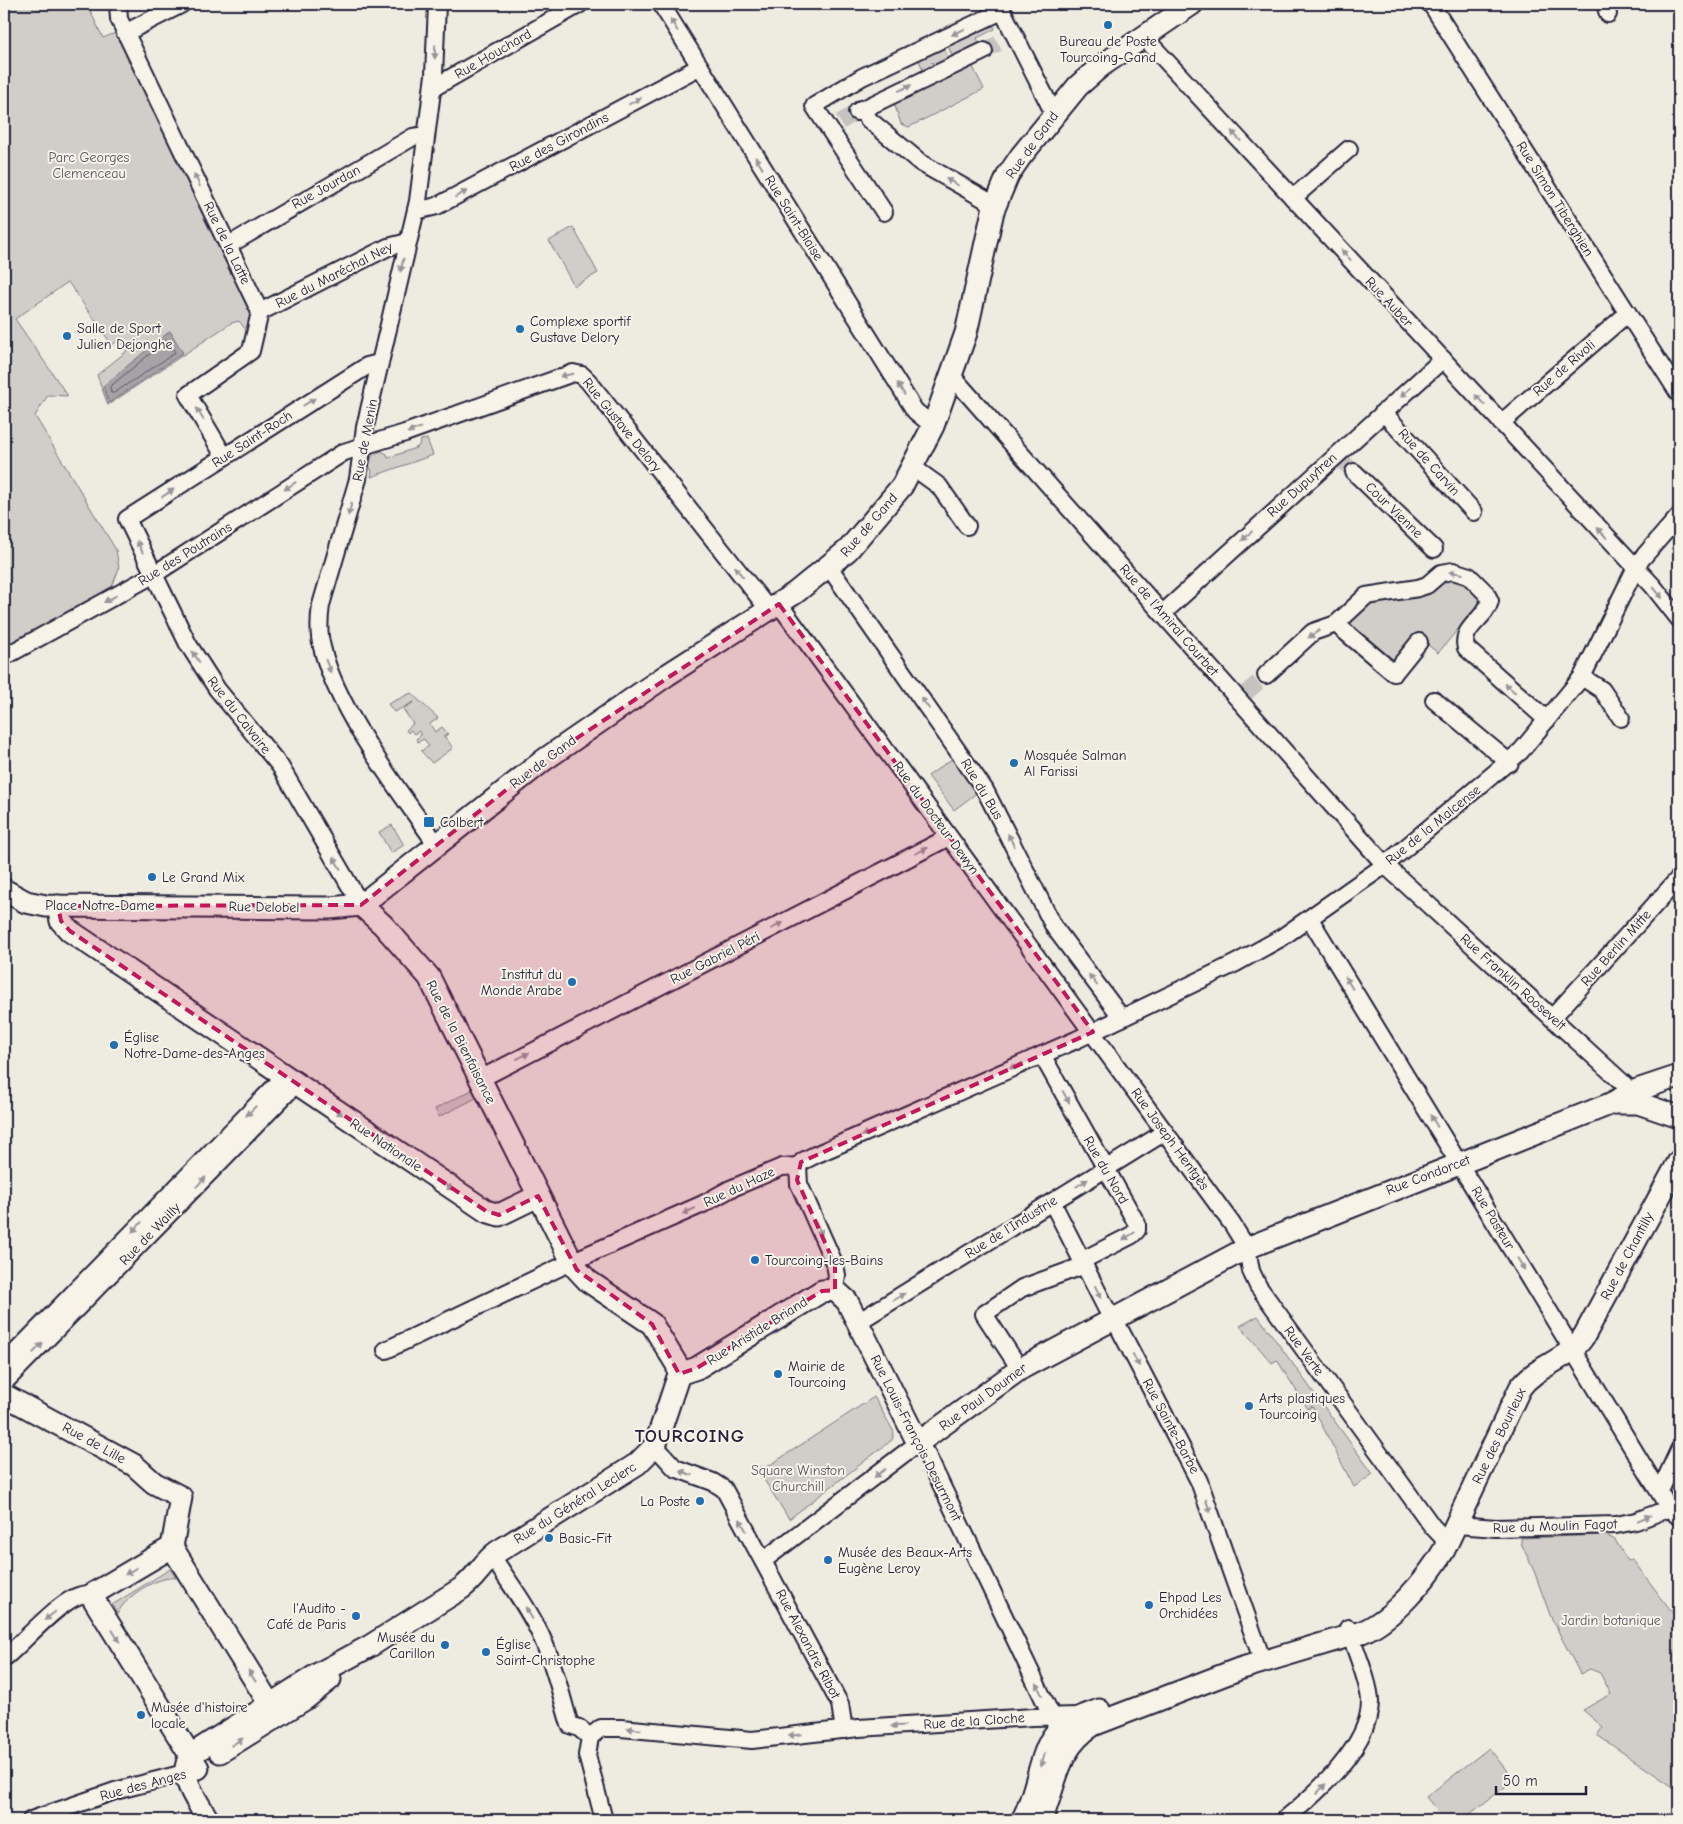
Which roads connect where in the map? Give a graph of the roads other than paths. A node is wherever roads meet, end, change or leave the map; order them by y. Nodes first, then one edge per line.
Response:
1 (118, 4) edge
2 (182, 4) edge
3 (436, 4) edge
4 (580, 4) edge
5 (661, 4) edge
6 (1192, 4) edge
7 (1431, 4) edge
8 (1000, 7) edge
9 (1171, 10) edge
10 (126, 33) junction
11 (1143, 36) junction
12 (984, 51) tunnel mouth
13 (700, 68) junction
14 (433, 88) junction
15 (1054, 114) junction
16 (426, 135) junction
17 (1349, 149) dead end
18 (1293, 198) junction
19 (995, 205) junction
20 (416, 211) junction
21 (884, 212) dead end
22 (408, 242) junction
23 (229, 245) junction
24 (260, 312) junction
25 (1628, 313) junction
26 (1443, 360) junction
27 (379, 362) junction
28 (952, 376) junction
29 (1679, 394) edge
30 (1384, 412) junction
31 (1501, 423) junction
32 (933, 426) junction
33 (363, 447) junction
34 (224, 456) junction
35 (1344, 462) junction
36 (914, 468) junction
37 (1474, 512) dead end
38 (1679, 516) edge
39 (127, 519) joint
40 (967, 526) dead end
41 (1434, 549) dead end
42 (829, 567) junction
43 (1636, 568) junction
44 (153, 575) junction
45 (774, 607) junction
46 (1163, 613) junction
47 (1679, 619) edge
48 (1336, 624) junction
49 (1420, 642) dead end
50 (4, 657) edge
51 (1266, 675) tunnel mouth
52 (1582, 677) junction
53 (1434, 700) dead end
54 (1621, 718) dead end
55 (1547, 720) junction
56 (1510, 763) junction
57 (949, 837) junction
58 (437, 845) junction
59 (1385, 865) junction
60 (1679, 878) edge
61 (4, 890) edge
62 (361, 905) junction
63 (58, 906) junction
64 (166, 906) joint
65 (1310, 918) junction
66 (1122, 1018) junction
67 (1552, 1018) junction
68 (1093, 1032) junction
69 (1042, 1055) junction
70 (1679, 1077) edge
71 (480, 1079) junction
72 (291, 1080) junction
73 (1633, 1097) junction
74 (1679, 1116) edge
75 (1165, 1132) junction
76 (1679, 1161) edge
77 (1459, 1163) junction
78 (798, 1166) junction
79 (1105, 1169) junction
80 (538, 1196) junction
81 (1052, 1202) junction
82 (1247, 1248) junction
83 (571, 1262) junction
84 (1084, 1262) junction
85 (835, 1290) junction
86 (1112, 1318) junction
87 (858, 1322) junction
88 (386, 1350) dead end
89 (1573, 1350) junction
90 (4, 1364) edge
91 (1020, 1369) junction
92 (679, 1374) junction
93 (4, 1383) edge
94 (4, 1394) edge
95 (918, 1443) junction
96 (655, 1446) junction
97 (1679, 1450) edge
98 (1660, 1491) junction
99 (1676, 1510) edge
100 (1452, 1534) junction
101 (172, 1547) junction
102 (492, 1556) junction
103 (764, 1560) junction
104 (91, 1595) junction
105 (1350, 1632) junction
106 (1261, 1657) junction
107 (4, 1658) edge
108 (273, 1711) junction
109 (1055, 1724) junction
110 (1083, 1724) junction
111 (844, 1730) junction
112 (590, 1737) junction
113 (1058, 1768) junction
114 (192, 1773) junction
115 (31, 1820) edge
116 (208, 1820) edge
117 (604, 1820) edge
118 (1022, 1820) edge
119 (1041, 1820) edge
120 (1284, 1820) edge

1 - 10 street, Rue de la Latte
2 - 10 street
3 -> 14 street, Rue de Menin
4 - 14 street, Rue Houchard
13 -> 5 street, Rue Saint-Blaise
6 - 9 main road, Rue de Gand
7 - 25 street, Rue Simon Tiberghien
8 - 15 street
8 -> 21 street
9 - 11 main road, Rue de Gand
23 -> 10 street, Rue de la Latte
11 - 15 main road, Rue de Gand
18 -> 11 street, Rue Auber
19 -> 12 street
20 -> 13 street, Rue des Girondins
32 -> 13 street, Rue Saint-Blaise
14 - 16 street, Rue de Menin
15 - 19 main road, Rue de Gand
16 - 20 street, Rue de Menin
16 - 23 street, Rue Jourdan
17 - 18 street
26 -> 18 street, Rue Auber
19 - 28 main road, Rue de Gand
20 - 22 street, Rue de Menin
22 - 24 street, Rue du Maréchal Ney
22 -> 27 street, Rue de Menin
23 - 24 street, Rue de la Latte
34 -> 24 street
25 - 29 street, Rue Simon Tiberghien
25 - 31 street, Rue de Rivoli
26 -> 30 street, Rue Dupuytren
31 -> 26 street, Rue Auber
27 - 33 street, Rue de Menin
34 -> 27 street, Rue Saint-Roch
28 - 32 main road, Rue de Gand
28 - 46 street, Rue de l'Amiral Courbet
30 - 35 street, Rue Dupuytren
30 - 37 street, Rue de Carvin
43 -> 31 street, Rue Auber
32 - 36 main road, Rue de Gand
33 -> 44 street, Rue des Poutrains
45 -> 33 street, Rue Gustave Delory
33 -> 58 street, Rue de Menin
39 -> 34 street, Rue Saint-Roch
35 - 41 street, Cour Vienne
35 -> 46 street, Rue Dupuytren
36 - 40 street
36 - 42 main road, Rue de Gand
38 - 43 street, Rue de la Malcense
44 -> 39 street, Rue du Calvaire
42 - 45 main road, Rue de Gand
66 -> 42 street, Rue du Bus
43 -> 47 street, Rue Auber
43 - 52 street, Rue de la Malcense
44 -> 50 street, Rue des Poutrains
62 -> 44 street, Rue du Calvaire
45 - 57 street, Rue du Docteur Dewyn
45 - 58 main road, Rue de Gand
46 - 59 street, Rue de l'Amiral Courbet
48 - 49 street
48 -> 51 street
55 -> 48 street
52 - 54 street
52 - 55 street, Rue de la Malcense
53 - 56 street
55 - 56 street, Rue de la Malcense
56 - 59 street, Rue de la Malcense
57 - 68 street, Rue du Docteur Dewyn
71 -> 57 street, Rue Gabriel Péri
58 - 62 main road, Rue de Gand
59 - 65 street, Rue de la Malcense
59 - 67 street, Rue Franklin Roosevelt
60 - 67 street, Rue Berlin Mitte
61 - 63 main road, Place Notre-Dame
62 - 64 main road, Rue Delobel
62 - 71 main road, Rue de la Bienfaisance
63 - 64 main road, Place Notre-Dame
63 - 72 main road, Rue Nationale
65 - 66 street, Rue de la Malcense
77 -> 65 street, Rue Pasteur
66 - 68 street, Rue de la Malcense
67 - 73 street, Rue Franklin Roosevelt
68 - 69 street, Rue du Haze
68 - 75 street, Rue Joseph Hentgès
69 -> 78 street, Rue du Haze
69 -> 79 street, Rue du Nord
70 - 73 main road, Rue Condorcet
70 - 74 main road
71 - 80 main road, Rue de la Bienfaisance
72 -> 80 main road, Rue Nationale
72 -> 90 street, Rue de Wailly
93 -> 72 street, Rue de Wailly
73 - 74 main road
73 - 77 main road, Rue Condorcet
75 - 79 street, Rue de l'Industrie
75 - 82 street, Rue Joseph Hentgès
76 - 89 main road, Rue de Chantilly
77 - 82 main road, Rue Condorcet
77 -> 89 street, Rue Pasteur
78 -> 83 street, Rue du Haze
78 -> 85 street
81 -> 79 street, Rue de l'Industrie
79 -> 84 street, Rue du Nord
80 - 83 main road
81 - 84 street, Rue Sainte-Barbe
87 -> 81 street, Rue de l'Industrie
82 - 86 main road, Rue Paul Doumer
82 - 100 street, Rue Verte
83 - 88 street, Rue du Haze
83 - 92 main road
84 -> 86 street, Rue Sainte-Barbe
84 - 91 street
85 - 87 main road, Rue Louis-François Desurmont
85 - 92 main road, Rue Aristide Briand
86 - 91 main road, Rue Paul Doumer
86 -> 106 street, Rue Sainte-Barbe
87 - 95 main road, Rue Louis-François Desurmont
89 - 98 street, Rue Pasteur
89 - 100 main road, Rue des Bourleux
91 - 95 main road, Rue Paul Doumer
92 - 96 main road
94 - 101 main road, Rue de Lille
95 -> 103 street, Rue Paul Doumer
109 -> 95 street, Rue Louis-François Desurmont
96 - 102 main road, Rue du Général Leclerc
103 -> 96 street
97 - 98 street
98 - 99 street, Rue Pasteur
100 -> 99 street, Rue du Moulin Fagot
100 - 105 main road
101 -> 104 main road
108 -> 101 main road
102 - 108 main road, Rue du Général Leclerc
112 -> 102 street
103 - 111 street, Rue Alexandre Ribot
104 -> 107 street
104 -> 114 main road
105 - 106 main road
120 -> 105 street
106 - 110 main road
108 - 114 main road, Rue du Général Leclerc
109 - 110 main road
109 -> 111 street, Rue de la Cloche
109 - 113 street, Rue Louis-François Desurmont
109 -> 118 main road
110 - 113 main road
111 -> 112 street, Rue de la Cloche
112 - 117 street
113 - 119 main road
114 - 115 street, Rue des Anges
114 - 116 main road

